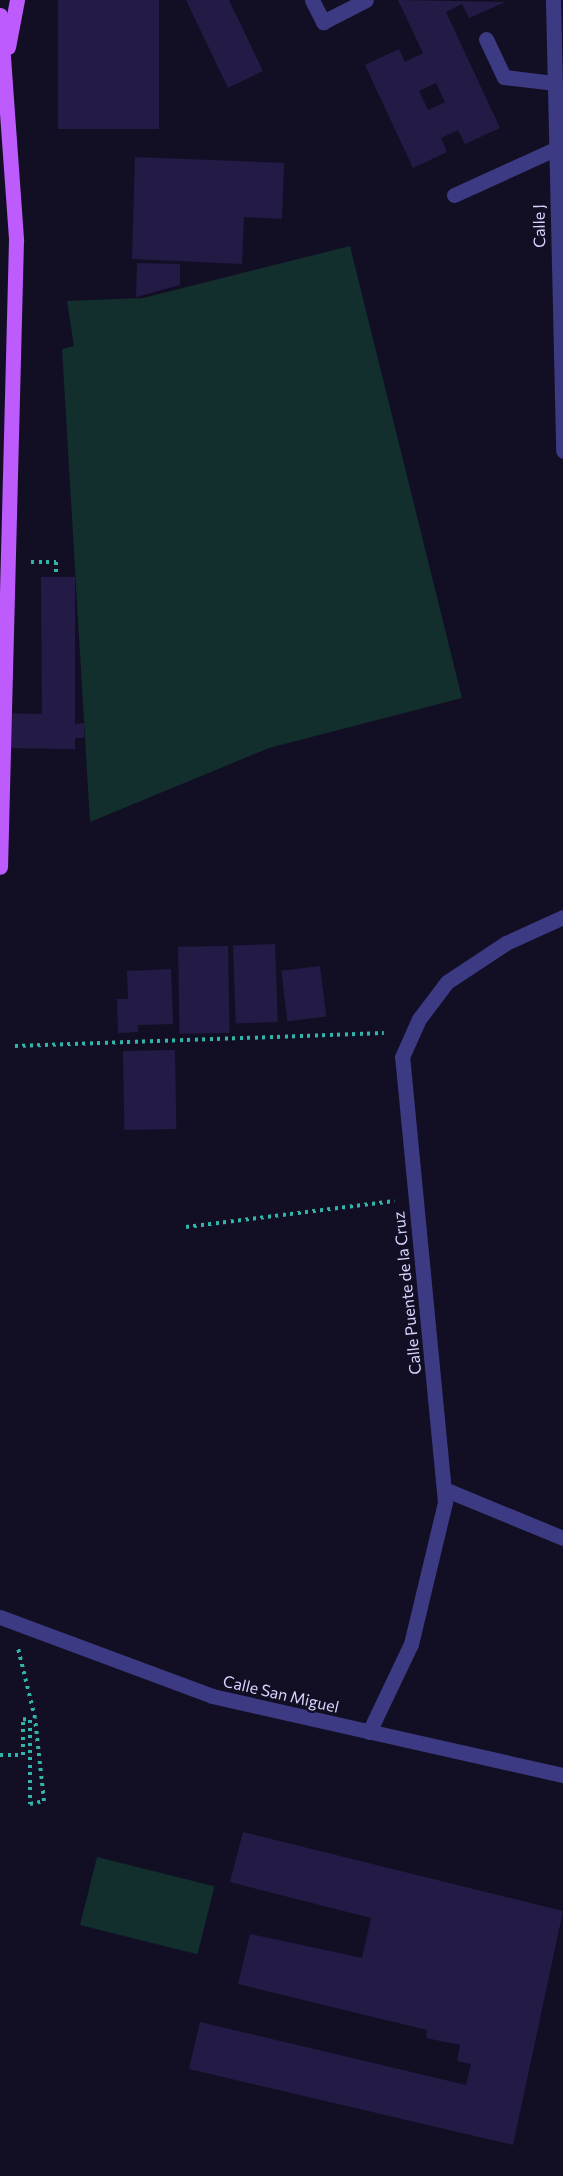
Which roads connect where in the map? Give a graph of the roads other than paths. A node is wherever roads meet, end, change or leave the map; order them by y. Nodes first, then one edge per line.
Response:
1 (17, 0) edge
2 (312, 0) edge
3 (366, 0) edge
4 (553, 0) edge
5 (0, 15) edge
6 (486, 39) dead end
7 (4, 64) junction
8 (554, 83) junction
9 (555, 149) junction
10 (454, 195) dead end
11 (563, 451) edge
12 (0, 867) edge
13 (563, 917) edge
14 (444, 1489) junction
15 (563, 1538) edge
16 (5, 1617) edge
17 (369, 1732) junction
18 (563, 1775) edge

1 - 7 main road
2 - 3 street
4 - 8 street, Calle J
5 - 7 main road
6 - 8 street
7 - 12 main road
8 - 9 street, Calle J
9 - 10 street
9 - 11 street, Calle J
13 - 14 street, Calle Puente de la Cruz
14 - 15 street
14 - 17 street, Calle Puente de la Cruz
16 - 17 street, Calle San Miguel
17 - 18 street, Calle San Miguel

